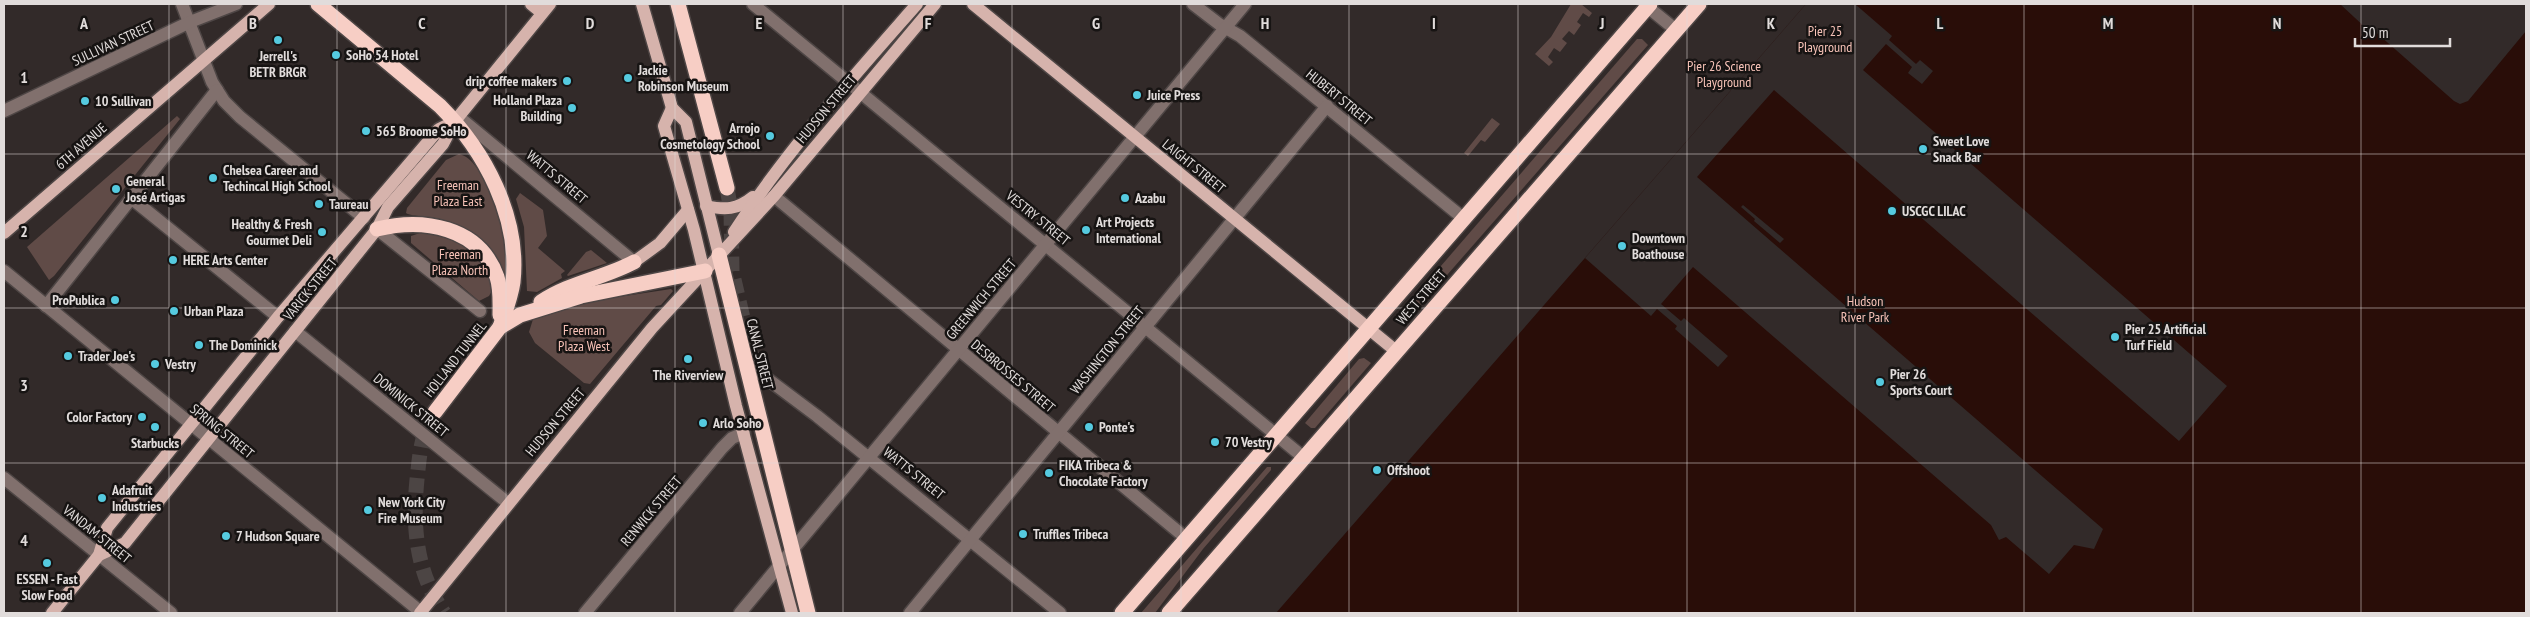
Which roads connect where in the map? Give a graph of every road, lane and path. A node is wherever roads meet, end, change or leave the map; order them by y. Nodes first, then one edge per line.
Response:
1 (182, 4) edge
2 (236, 4) edge
3 (269, 4) edge
4 (318, 4) edge
5 (531, 4) edge
6 (642, 4) edge
7 (678, 4) edge
8 (753, 4) edge
9 (917, 4) edge
10 (936, 4) edge
11 (973, 4) edge
12 (1193, 4) edge
13 (1245, 4) edge
14 (1699, 4) edge
15 (1647, 5) edge
16 (546, 8) edge
17 (190, 22) junction
18 (1225, 27) junction
19 (1676, 30) junction
20 (204, 60) junction
21 (849, 82) junction
22 (217, 90) junction
23 (861, 92) junction
24 (1327, 106) junction
25 (672, 108) junction
26 (4, 111) edge
27 (457, 119) junction
28 (1135, 137) junction
29 (727, 188) tunnel mouth
30 (764, 188) junction
31 (774, 196) junction
32 (131, 198) junction
33 (706, 206) junction
34 (688, 210) junction
35 (364, 218) junction
36 (1234, 218) junction
37 (1463, 218) junction
38 (377, 229) junction
39 (4, 233) edge
40 (1046, 244) junction
41 (719, 255) junction
42 (634, 262) junction
43 (704, 271) junction
44 (4, 272) edge
45 (46, 306) junction
46 (480, 311) dead end
47 (520, 315) junction
48 (278, 317) junction
49 (1146, 326) junction
50 (500, 327) junction
51 (1369, 328) junction
52 (295, 331) junction
53 (959, 350) junction
54 (1396, 351) junction
55 (745, 362) junction
56 (435, 412) tunnel mouth
57 (190, 424) junction
58 (744, 432) junction
59 (1058, 432) junction
60 (1277, 434) junction
61 (208, 439) junction
62 (1303, 457) junction
63 (870, 458) junction
64 (4, 478) edge
65 (508, 503) junction
66 (970, 539) junction
67 (1187, 540) junction
68 (791, 552) junction
69 (99, 555) junction
70 (778, 566) junction
71 (52, 613) edge
72 (171, 613) edge
73 (421, 613) edge
74 (586, 613) edge
75 (740, 613) edge
76 (792, 613) edge
77 (808, 613) edge
78 (910, 613) edge
79 (1060, 613) edge
80 (1122, 613) edge
81 (1169, 613) edge

1 - 17 street
2 - 17 street, SULLIVAN STREET
3 - 20 main road, 6TH AVENUE
4 - 27 highway, WATTS STREET
5 - 16 main road
6 - 25 main road, CANAL STREET
7 - 29 highway
8 - 21 street, VESTRY STREET
9 - 21 main road, HUDSON STREET
10 - 23 main road, HUDSON STREET
11 - 28 main road, LAIGHT STREET
12 - 18 street, HUBERT STREET
13 - 18 street, GREENWICH STREET
14 - 19 highway, WEST STREET
15 - 19 street
15 - 37 highway, WEST STREET
16 - 27 main road, VARICK STREET
17 - 20 street
17 - 26 street, SULLIVAN STREET
18 - 24 street, HUBERT STREET
18 - 28 street, GREENWICH STREET
19 - 54 highway, WEST STREET
20 - 22 street
20 - 39 main road, 6TH AVENUE
21 - 23 street, VESTRY STREET
21 - 30 main road, HUDSON STREET
22 - 32 street
22 - 35 street
23 - 31 main road, HUDSON STREET
23 - 40 street, VESTRY STREET
24 - 36 street, WASHINGTON STREET
24 - 37 street, HUBERT STREET
25 - 33 main road, CANAL STREET
25 - 34 main road
27 - 35 main road, VARICK STREET
27 - 38 main road, VARICK STREET
27 - 42 street, WATTS STREET
27 - 50 highway
28 - 36 main road, LAIGHT STREET
28 - 40 street, GREENWICH STREET
30 - 33 main road
30 - 41 main road, HUDSON STREET
31 - 41 main road, HUDSON STREET
31 - 53 street, DESBROSSES STREET
32 - 45 street
32 - 48 street
33 - 41 main road, CANAL STREET
34 - 42 main road
34 - 43 main road
35 - 48 main road, VARICK STREET
36 - 49 street, WASHINGTON STREET
36 - 51 main road, LAIGHT STREET
37 - 51 highway, WEST STREET
38 - 46 street
38 - 50 highway
38 - 52 main road, VARICK STREET
40 - 49 street, VESTRY STREET
40 - 53 street, GREENWICH STREET
41 - 43 main road, HUDSON STREET
41 - 55 highway, CANAL STREET
42 - 47 highway
43 - 47 highway
43 - 58 main road
43 - 65 main road, HUDSON STREET
44 - 45 street, SPRING STREET
45 - 57 street, SPRING STREET
47 - 50 highway
48 - 57 main road, VARICK STREET
49 - 59 street, WASHINGTON STREET
49 - 60 street, VESTRY STREET
50 - 56 highway, HOLLAND TUNNEL
51 - 54 main road, LAIGHT STREET
51 - 60 highway, WEST STREET
52 - 61 main road, VARICK STREET
52 - 65 street, DOMINICK STREET
53 - 59 street, DESBROSSES STREET
53 - 63 street, GREENWICH STREET
54 - 62 highway, WEST STREET
55 - 63 street, WATTS STREET
55 - 68 highway, CANAL STREET
57 - 61 street, SPRING STREET
57 - 69 main road, VARICK STREET
58 - 70 main road
58 - 74 street, RENWICK STREET
59 - 66 street, WASHINGTON STREET
59 - 67 street, DESBROSSES STREET
60 - 62 street, VESTRY STREET
60 - 67 highway, WEST STREET
61 - 69 main road, VARICK STREET
61 - 73 street, SPRING STREET
62 - 81 highway, WEST STREET
63 - 66 street, WATTS STREET
63 - 68 street, GREENWICH STREET
64 - 69 street, VANDAM STREET
65 - 73 main road, HUDSON STREET
66 - 78 street, WASHINGTON STREET
66 - 79 street, WATTS STREET
67 - 80 highway, WEST STREET
68 - 70 street, GREENWICH STREET
68 - 77 highway, CANAL STREET
69 - 71 main road, VARICK STREET
69 - 72 street, VANDAM STREET
70 - 75 street, GREENWICH STREET
70 - 76 main road

